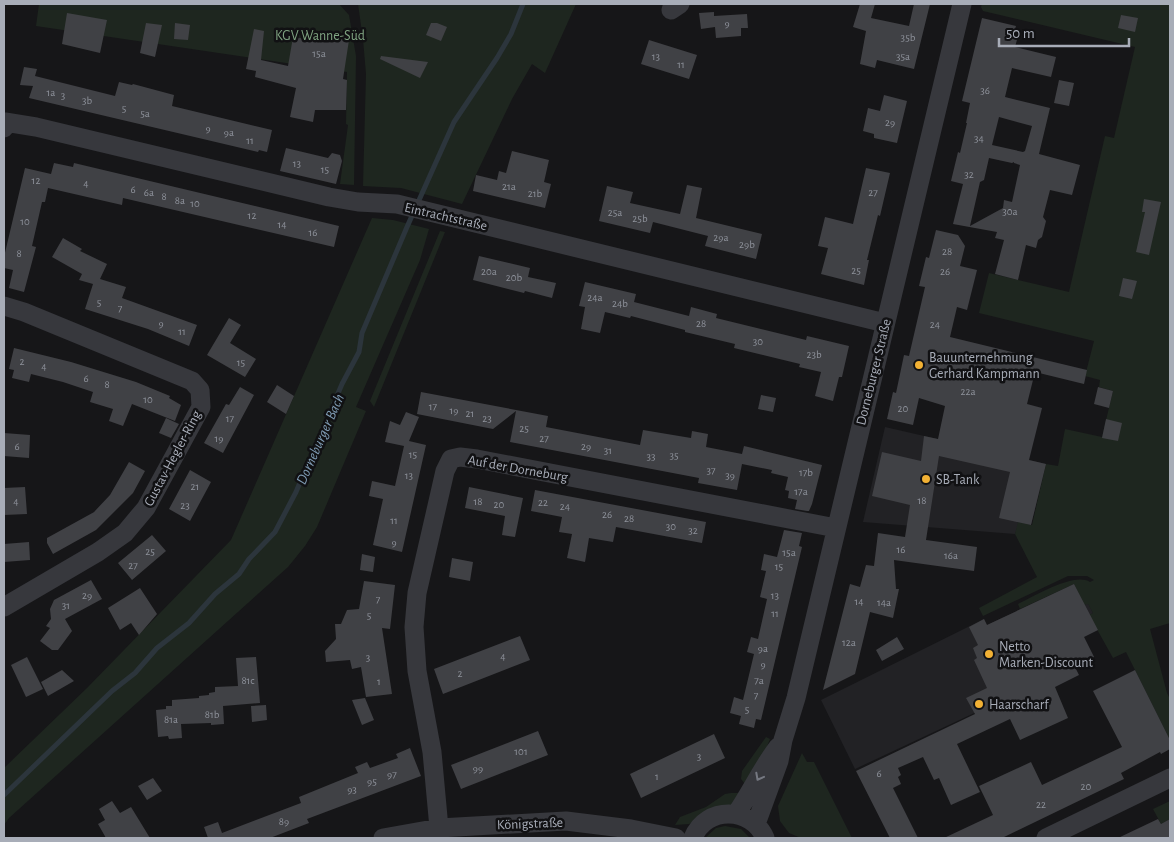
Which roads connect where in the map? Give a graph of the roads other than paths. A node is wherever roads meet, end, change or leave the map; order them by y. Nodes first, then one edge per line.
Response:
1 (962, 4) edge
2 (4, 125) edge
3 (4, 306) edge
4 (885, 323) junction
5 (836, 528) junction
6 (4, 607) edge
7 (783, 740) junction
8 (1170, 778) edge
9 (736, 814) junction
10 (439, 828) junction
11 (761, 831) edge
12 (383, 838) edge
13 (676, 838) edge
14 (693, 838) edge
15 (1046, 838) edge

1 - 4 street, Dorneburger Straße
2 - 4 street, Eintrachtstraße
3 - 6 street, Gustav-Hegler-Ring
4 - 5 street, Dorneburger Straße
5 - 7 street, Dorneburger Straße
5 - 10 street, Auf der Dorneburg
7 -> 9 street, Dorneburger Straße
7 - 11 street, Dorneburger Straße
8 - 15 street
9 - 11 street
9 - 14 street
10 - 12 street, Königstraße
10 - 13 street, Königstraße

